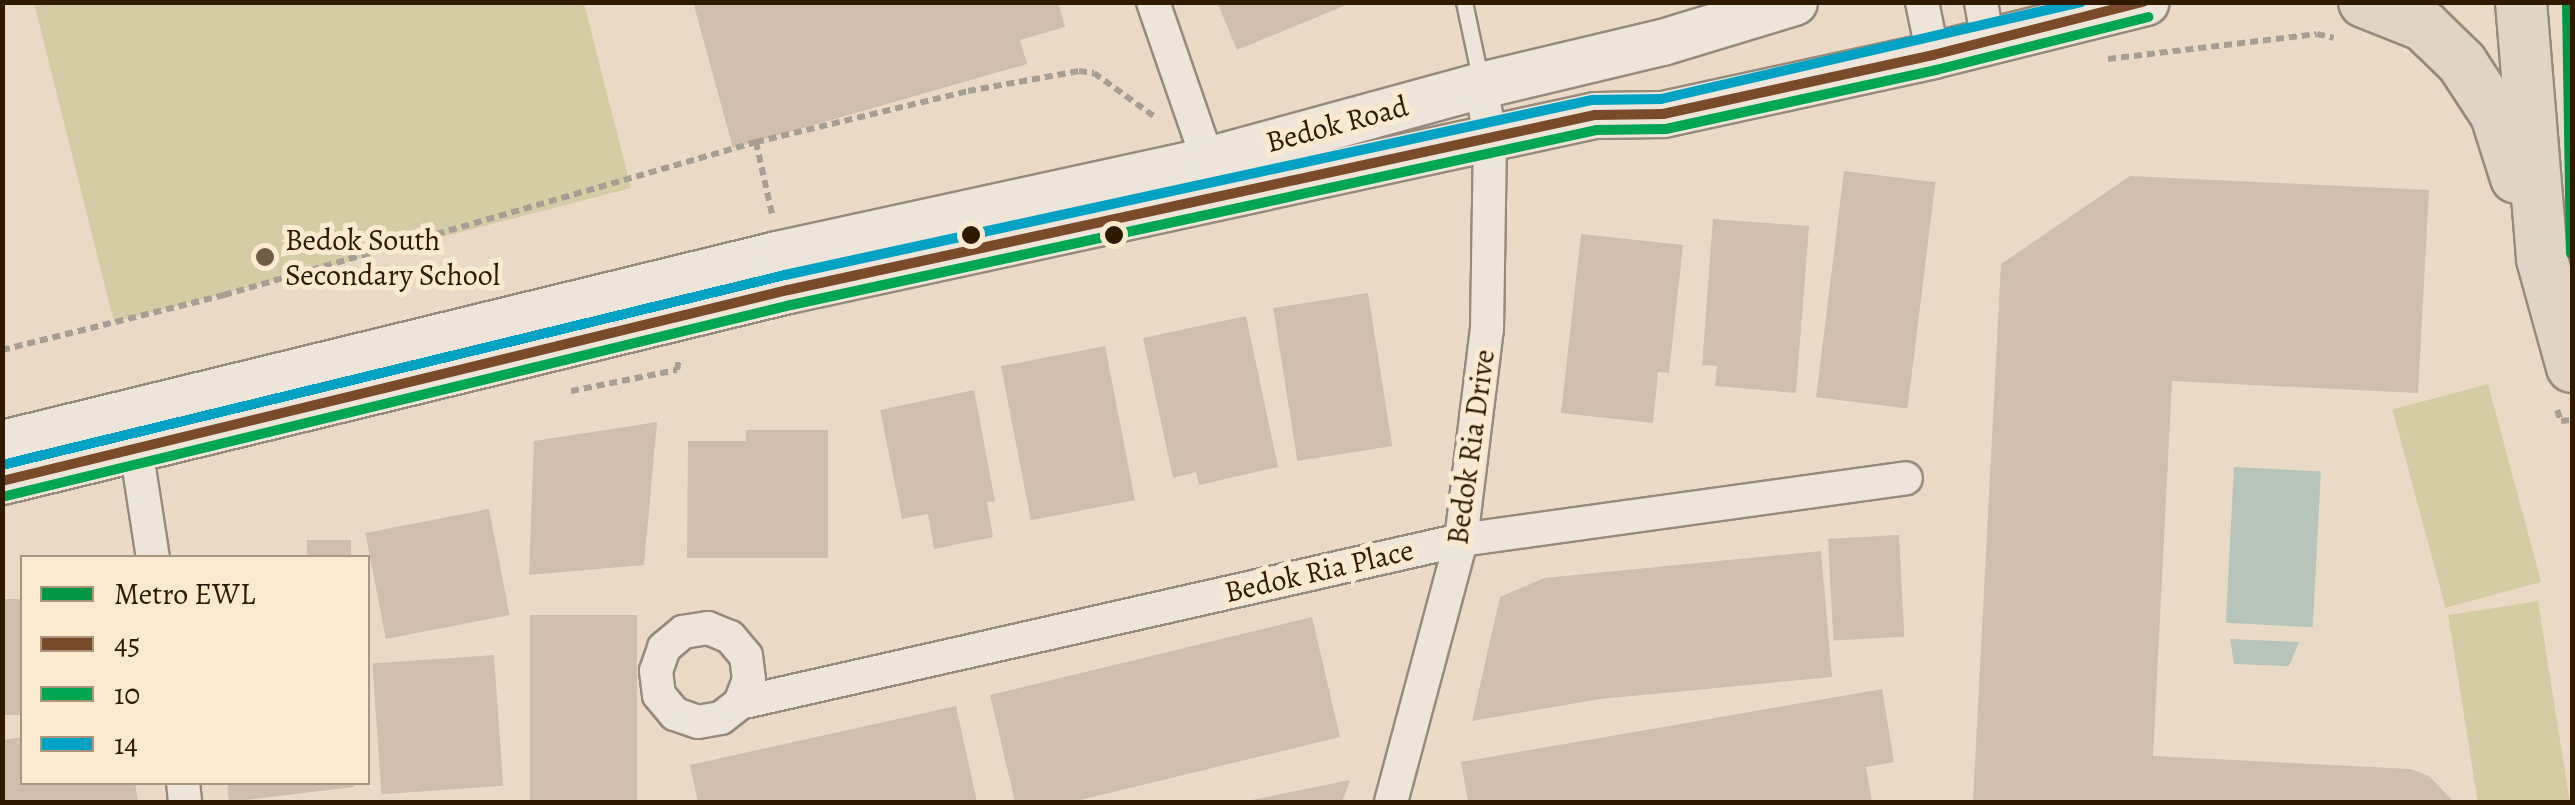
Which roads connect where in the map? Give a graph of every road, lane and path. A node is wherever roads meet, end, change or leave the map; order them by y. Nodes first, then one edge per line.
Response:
1 (1153, 2) edge
2 (1464, 2) edge
3 (1794, 2) edge
4 (1922, 2) edge
5 (2145, 2) edge
6 (2521, 2) edge
7 (1985, 22) edge
8 (2354, 22) edge
9 (1933, 56) junction
10 (2090, 62) dead end
11 (1481, 85) junction
12 (1490, 138) junction
13 (756, 142) junction
14 (1209, 163) junction
15 (774, 220) dead end
16 (2542, 259) junction
17 (2, 350) edge
18 (2564, 386) edge
19 (2572, 420) edge
20 (133, 434) junction
21 (2, 443) edge
22 (1906, 478) dead end
23 (2, 482) edge
24 (1461, 540) junction
25 (152, 555) edge
26 (740, 703) dead end
27 (1391, 802) edge

1 - 14 street
2 - 11 lane
3 - 11 main road, Bedok Road
4 - 9 street
5 - 7 main road, Bedok Road
6 - 16 main road
7 - 9 main road, Bedok Road
8 - 10 path
8 - 16 main road
9 - 12 main road, Bedok Road
11 - 12 street, Bedok Ria Drive
11 - 14 main road, Bedok Road
12 - 14 main road, Bedok Road
12 - 24 street, Bedok Ria Drive
13 - 14 path
13 - 15 path
13 - 17 path
14 - 20 main road, Bedok Road
16 - 18 main road
18 - 19 path
20 - 21 main road, Bedok Road
20 - 23 main road, Bedok Road
20 - 25 street
22 - 24 street, Bedok Ria Place
24 - 26 street, Bedok Ria Place
24 - 27 street, Bedok Ria Drive

